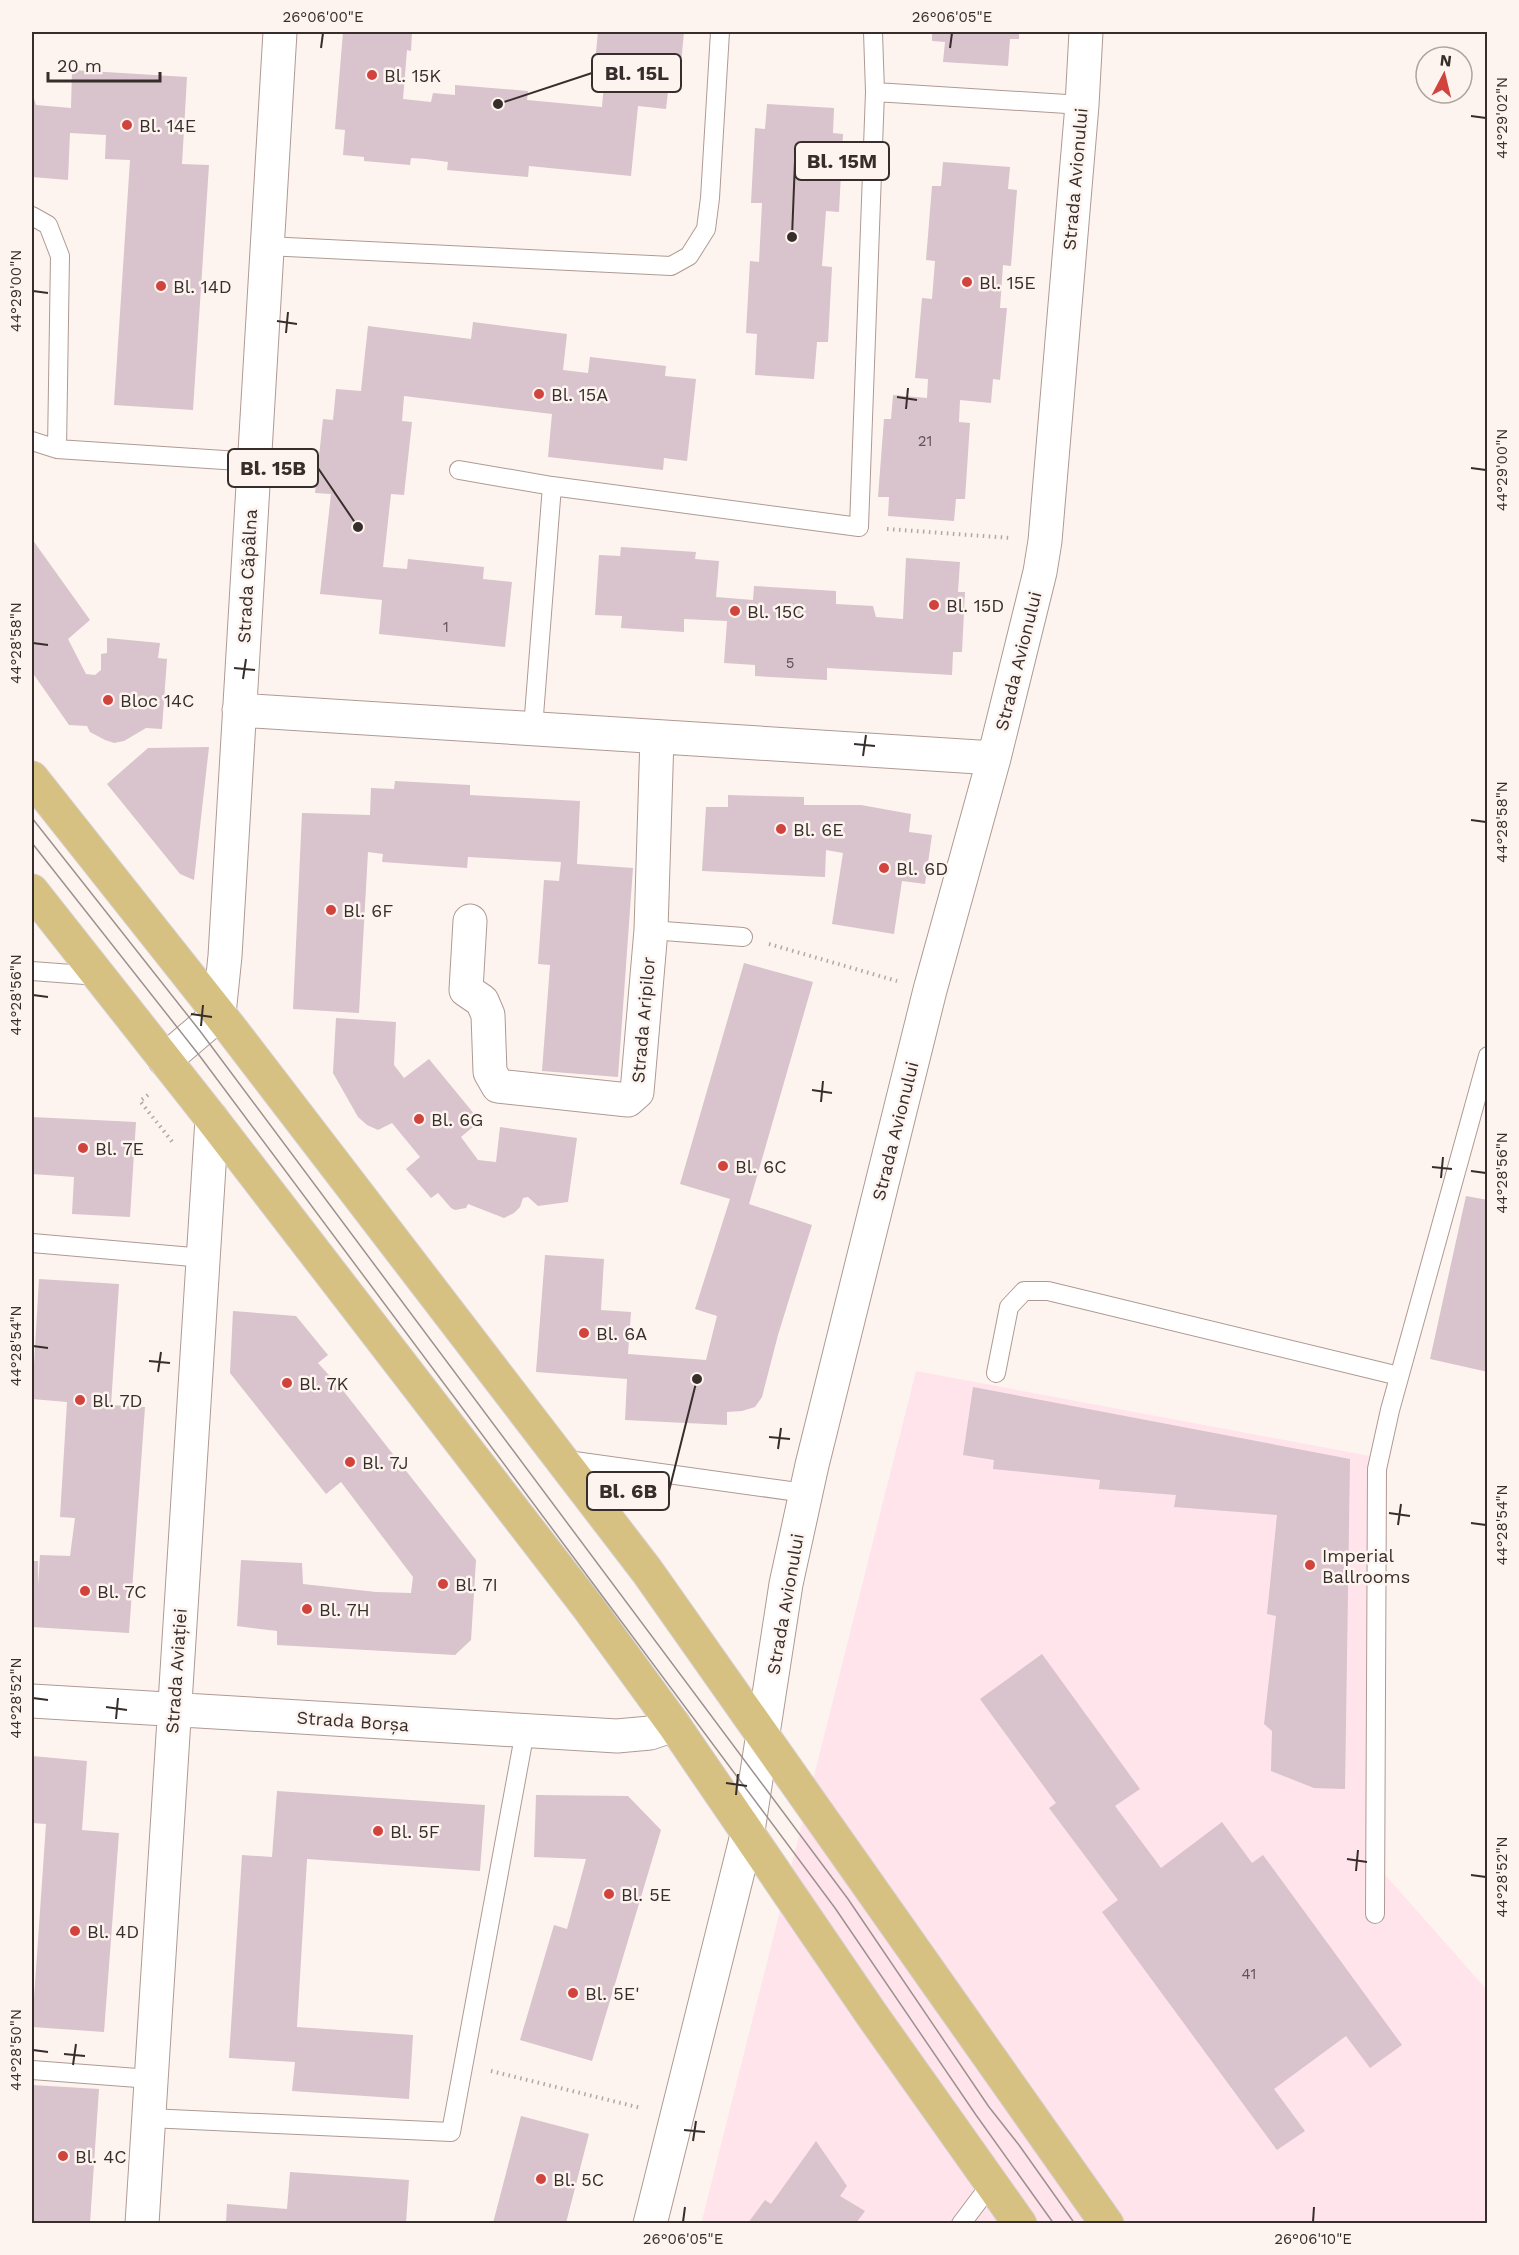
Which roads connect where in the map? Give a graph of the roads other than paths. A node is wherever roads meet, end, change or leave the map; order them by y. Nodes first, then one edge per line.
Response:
1 (280, 32) edge
2 (720, 32) edge
3 (873, 32) edge
4 (1086, 32) edge
5 (874, 92) junction
6 (1082, 105) junction
7 (32, 216) edge
8 (267, 246) junction
9 (32, 441) edge
10 (57, 449) junction
11 (254, 462) junction
12 (459, 470) dead end
13 (552, 486) junction
14 (239, 710) junction
15 (533, 728) junction
16 (657, 737) junction
17 (994, 758) junction
18 (32, 778) edge
19 (32, 891) edge
20 (470, 921) dead end
21 (651, 930) junction
22 (743, 937) road end
23 (32, 971) edge
24 (98, 976) junction
25 (219, 1014) junction
26 (1488, 1056) edge
27 (165, 1060) junction
28 (212, 1119) junction
29 (32, 1243) edge
30 (204, 1258) junction
31 (996, 1373) dead end
32 (1399, 1376) junction
33 (559, 1459) junction
34 (805, 1493) junction
35 (32, 1701) edge
36 (173, 1710) junction
37 (674, 1725) junction
38 (525, 1731) junction
39 (762, 1735) junction
40 (748, 1831) junction
41 (1375, 1914) dead end
42 (32, 2070) edge
43 (151, 2079) junction
44 (149, 2118) junction
45 (992, 2184) junction
46 (142, 2223) edge
47 (650, 2223) edge
48 (961, 2223) edge
49 (1020, 2223) edge
50 (1107, 2223) edge

1 - 8 street, Strada Căpâlna
2 - 8 lane
3 - 5 lane
4 - 6 street, Strada Avionului
5 - 6 lane
5 - 13 lane
6 - 17 street, Strada Avionului
7 - 10 lane
8 - 11 street, Strada Căpâlna
9 - 10 lane
10 - 11 lane
11 - 14 street, Strada Căpâlna
12 - 13 lane
13 - 15 lane
14 - 15 street
14 - 25 street, Strada Căpâlna
15 - 16 street
16 - 17 street
16 - 21 street, Strada Aripilor
17 - 34 street, Strada Avionului
18 - 25 main road
19 - 24 main road
20 - 21 street, Strada Aripilor
21 - 22 lane
23 - 24 lane
24 - 27 main road
25 - 27 street
25 - 33 main road
26 - 32 lane
27 - 28 main road
28 - 30 street, Strada Aviației
28 - 37 main road
29 - 30 lane
30 - 36 street, Strada Aviației
31 - 32 lane
32 - 41 lane
33 - 34 lane
33 - 39 main road
34 - 39 street, Strada Avionului
35 - 36 street, Strada Borșa
36 - 38 street, Strada Borșa
36 - 43 street, Strada Aviației
37 - 38 street, Strada Borșa
37 - 40 main road
38 - 44 lane
39 - 40 street, Strada Avionului
39 - 50 main road
40 - 45 main road
40 - 47 street, Strada Avionului
42 - 43 lane
43 - 44 street, Strada Aviației
44 - 46 street, Strada Aviației
45 - 48 lane
45 - 49 main road

